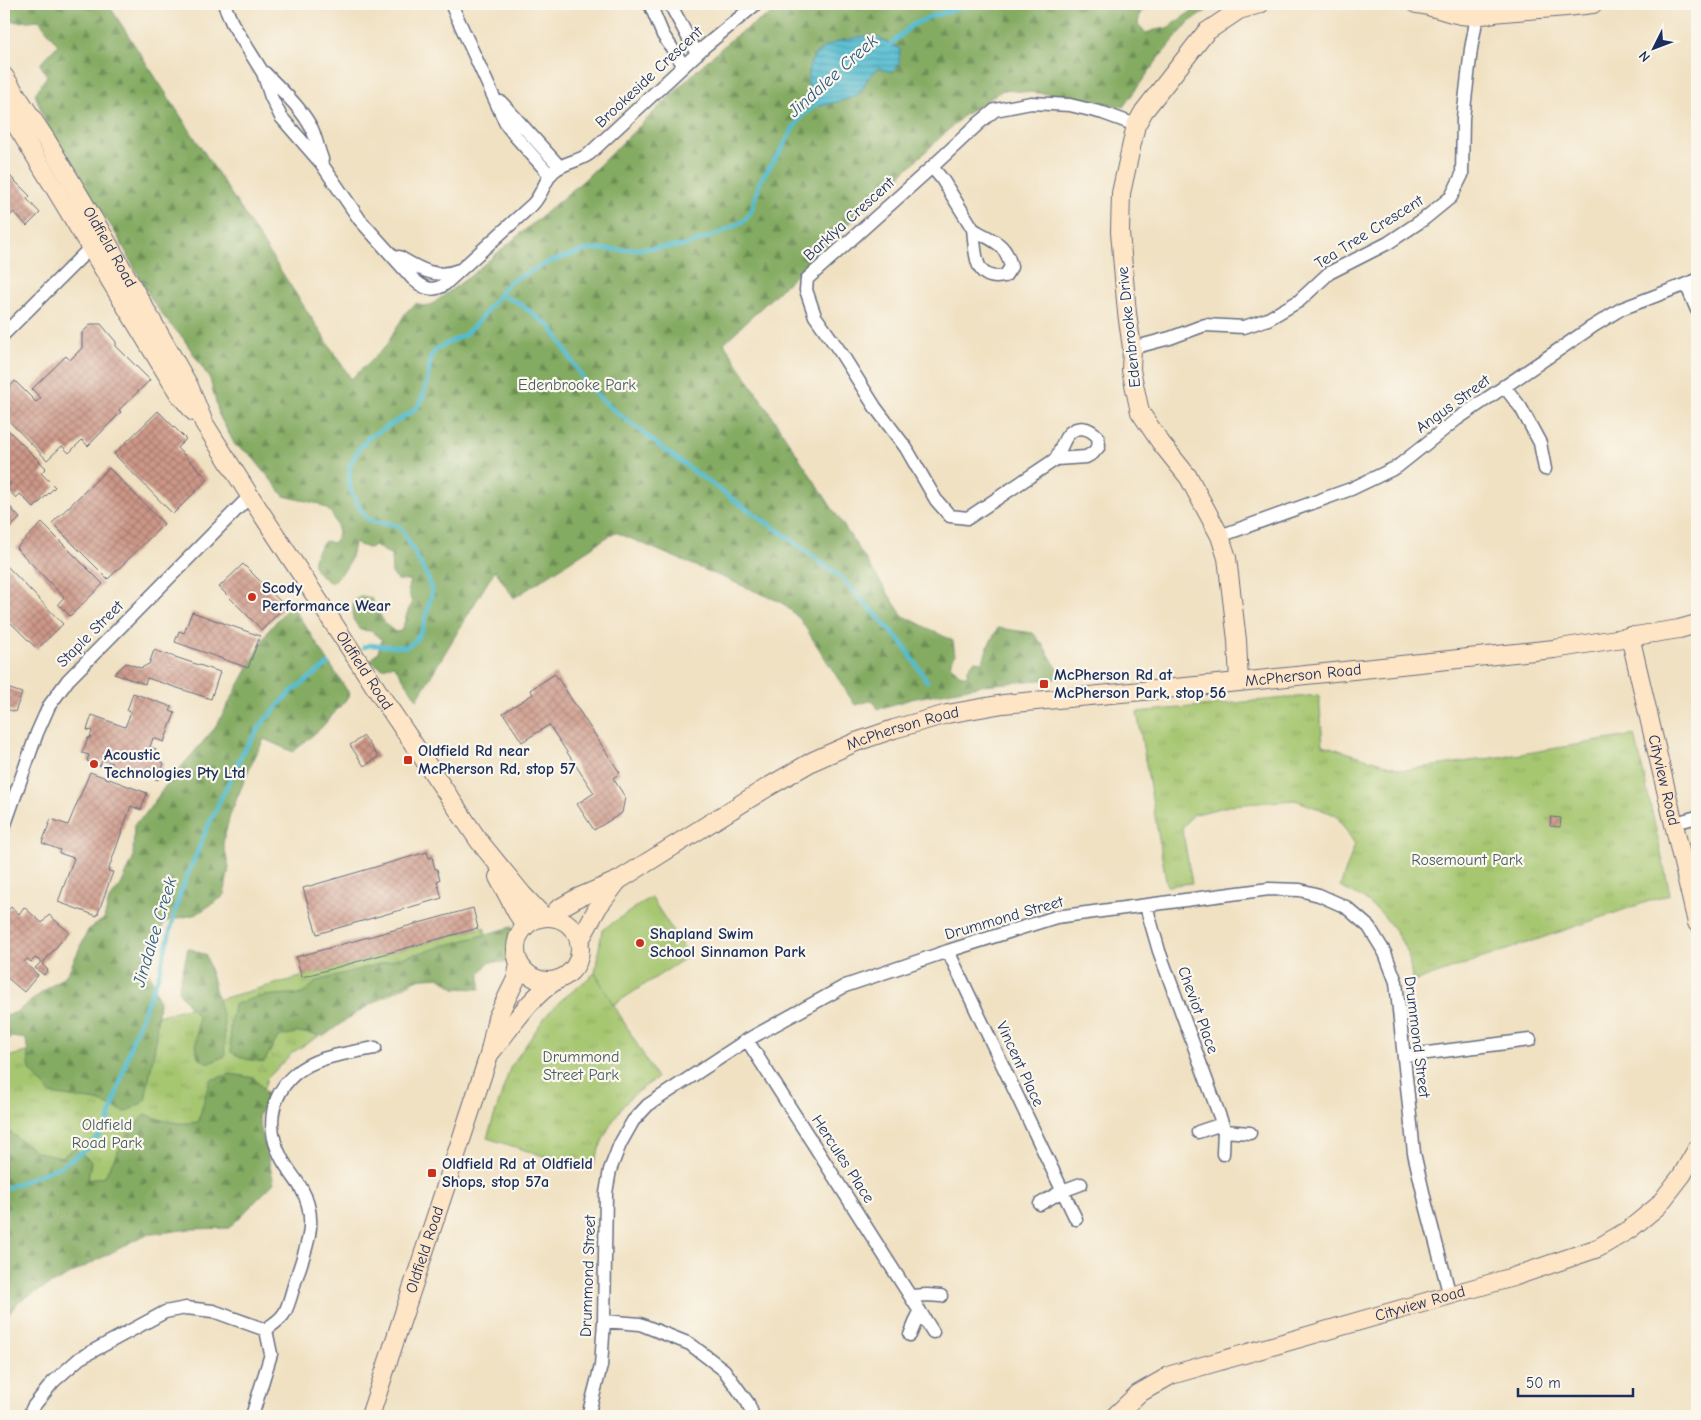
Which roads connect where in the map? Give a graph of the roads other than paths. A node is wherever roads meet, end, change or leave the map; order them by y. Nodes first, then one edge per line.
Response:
1 (214, 4) edge
2 (224, 4) edge
3 (451, 4) edge
4 (650, 4) edge
5 (670, 4) edge
6 (756, 4) edge
7 (1260, 4) edge
8 (1416, 4) edge
9 (1593, 4) edge
10 (1477, 16) junction
11 (232, 23) junction
12 (696, 54) junction
13 (684, 66) junction
14 (260, 68) junction
15 (4, 76) edge
16 (490, 88) junction
17 (4, 106) edge
18 (1136, 125) junction
19 (560, 166) junction
20 (932, 167) junction
21 (325, 168) junction
22 (550, 175) junction
23 (972, 229) dead end
24 (103, 235) junction
25 (90, 249) junction
26 (1692, 282) edge
27 (1697, 310) edge
28 (4, 334) edge
29 (1132, 348) junction
30 (1504, 386) junction
31 (204, 423) junction
32 (1056, 459) dead end
33 (1545, 470) dead end
34 (250, 496) junction
35 (1220, 536) junction
36 (1697, 624) edge
37 (1630, 636) junction
38 (1240, 682) junction
39 (1697, 817) edge
40 (1675, 823) junction
41 (4, 827) edge
42 (479, 841) junction
43 (619, 880) junction
44 (1146, 906) junction
45 (548, 917) junction
46 (1697, 923) edge
47 (525, 926) junction
48 (579, 942) junction
49 (948, 950) junction
50 (519, 964) junction
51 (557, 980) junction
52 (747, 1040) junction
53 (1530, 1040) dead end
54 (375, 1048) dead end
55 (489, 1055) junction
56 (1404, 1056) junction
57 (1223, 1127) junction
58 (1198, 1132) dead end
59 (1250, 1133) dead end
60 (1697, 1149) edge
61 (1224, 1154) dead end
62 (1081, 1184) dead end
63 (1062, 1191) junction
64 (1040, 1204) dead end
65 (1076, 1219) dead end
66 (911, 1296) junction
67 (941, 1296) dead end
68 (1450, 1296) junction
69 (920, 1311) junction
70 (604, 1322) junction
71 (266, 1330) junction
72 (933, 1332) dead end
73 (910, 1335) dead end
74 (29, 1416) edge
75 (252, 1416) edge
76 (370, 1416) edge
77 (588, 1416) edge
78 (754, 1416) edge
79 (1115, 1416) edge

1 - 11 street, Brookeside Crescent
2 - 11 street, Brookeside Crescent
3 - 16 street
4 - 13 street
5 - 12 street
6 - 12 street, Brookeside Crescent
7 - 18 street, Edenbrooke Drive
8 - 10 street
9 - 10 street
10 - 29 street, Tea Tree Crescent
11 - 14 street, Brookeside Crescent
12 - 13 street, Brookeside Crescent
13 - 19 street, Brookeside Crescent
14 - 21 street, Brookeside Crescent
14 - 21 street, Brookeside Crescent
15 - 24 street, Oldfield Road
16 - 19 street
16 - 22 street
17 - 25 street, Oldfield Road
18 - 20 street, Barklya Crescent
18 - 29 street, Edenbrooke Drive
19 - 22 street, Brookeside Crescent
20 - 23 street
20 - 32 street, Barklya Crescent
21 - 22 street, Brookeside Crescent
24 - 25 street
24 - 31 street, Oldfield Road
25 - 28 street
25 - 31 street, Oldfield Road
26 - 27 street
26 - 30 street, Angus Street
29 - 35 street, Edenbrooke Drive
30 - 33 street
30 - 35 street, Angus Street
31 - 34 street, Oldfield Road
34 - 41 street, Staple Street
34 - 42 street, Oldfield Road
35 - 38 street, Edenbrooke Drive
36 - 37 street, McPherson Road
37 - 38 street, McPherson Road
37 - 40 street, Cityview Road
38 - 43 street, McPherson Road
39 - 40 street
40 - 46 street, Cityview Road
42 - 45 street, Oldfield Road
42 - 47 street, Oldfield Road
43 - 45 street
43 - 48 street
44 - 49 street, Drummond Street
44 - 56 street, Drummond Street
44 - 57 street, Cheviot Place
45 - 47 street
45 - 48 street
47 - 50 street
48 - 51 street
49 - 52 street, Drummond Street
49 - 63 street, Vincent Place
50 - 51 street
50 - 55 street, Oldfield Road
51 - 55 street, Oldfield Road
52 - 66 street, Hercules Place
52 - 70 street, Drummond Street
53 - 56 street
54 - 71 street
55 - 76 street, Oldfield Road
56 - 68 street, Drummond Street
57 - 58 street
57 - 59 street
57 - 61 street, Cheviot Place
60 - 68 street, Cityview Road
62 - 63 street
63 - 64 street
63 - 65 street, Vincent Place
66 - 67 street
66 - 69 street, Hercules Place
68 - 79 street, Cityview Road
69 - 72 street, Hercules Place
69 - 73 street
70 - 77 street, Drummond Street
70 - 78 street
71 - 74 street
71 - 75 street

